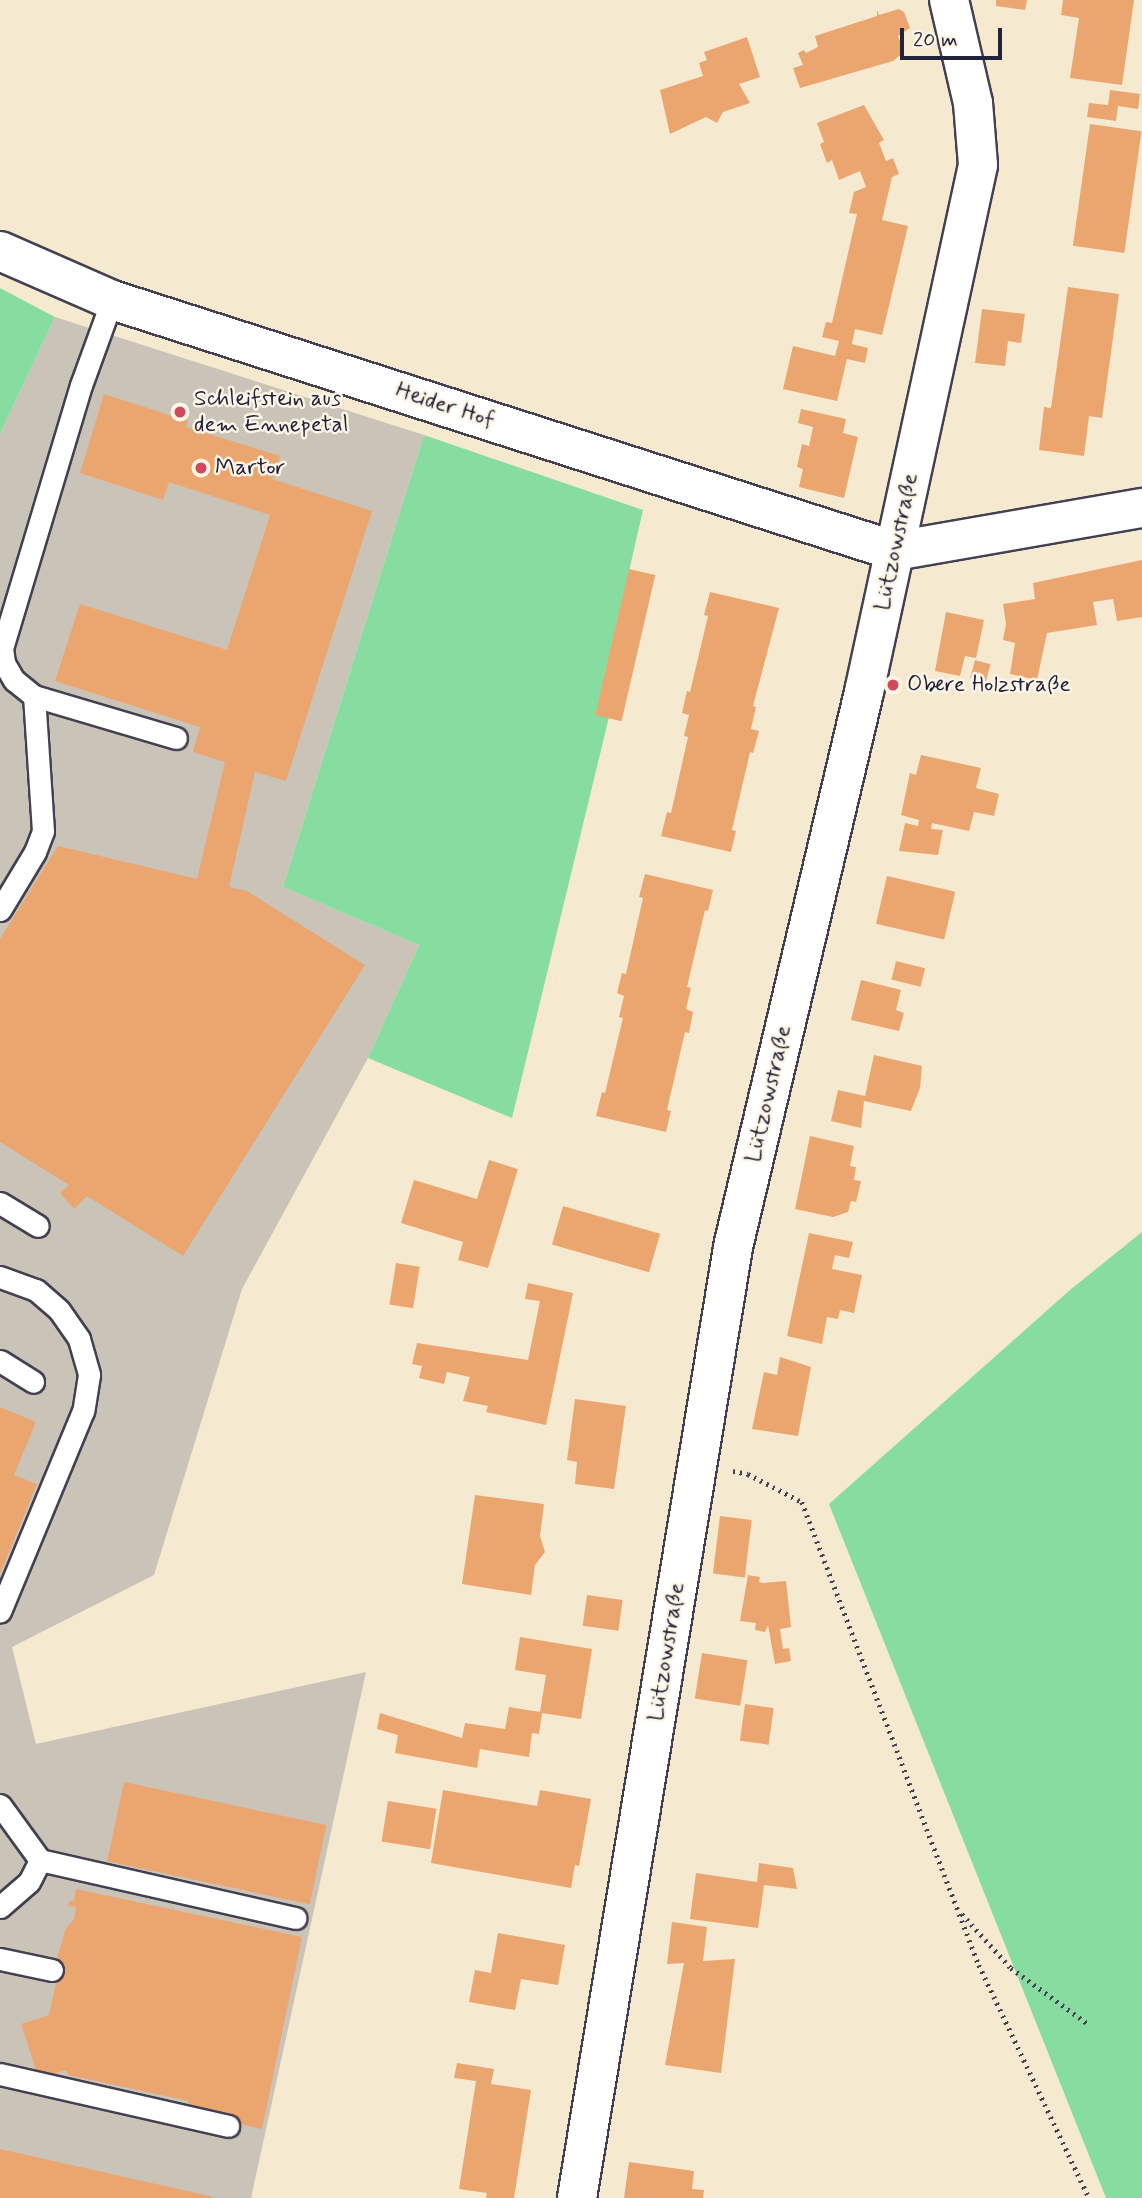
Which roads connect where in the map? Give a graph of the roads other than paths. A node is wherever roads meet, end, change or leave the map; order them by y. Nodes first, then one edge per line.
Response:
1 (949, 0) edge
2 (0, 251) edge
3 (112, 300) junction
4 (1141, 502) edge
5 (895, 551) junction
6 (34, 696) junction
7 (176, 738) dead end
8 (0, 909) edge
9 (0, 1203) edge
10 (38, 1226) dead end
11 (0, 1277) edge
12 (0, 1361) edge
13 (33, 1381) dead end
14 (0, 1611) edge
15 (0, 1804) edge
16 (40, 1860) junction
17 (0, 1907) edge
18 (295, 1918) dead end
19 (0, 1959) edge
20 (52, 1970) dead end
21 (0, 2074) edge
22 (228, 2126) dead end
23 (577, 2198) edge

1 - 5 street, Lützowstraße
2 - 3 street, Heider Hof
3 - 5 street, Heider Hof
3 - 6 lane
4 - 5 street
5 - 23 street, Lützowstraße
6 - 7 lane
6 - 8 lane
9 - 10 lane
11 - 14 lane
12 - 13 lane
15 - 16 lane
16 - 17 lane
16 - 18 lane
19 - 20 lane
21 - 22 lane

